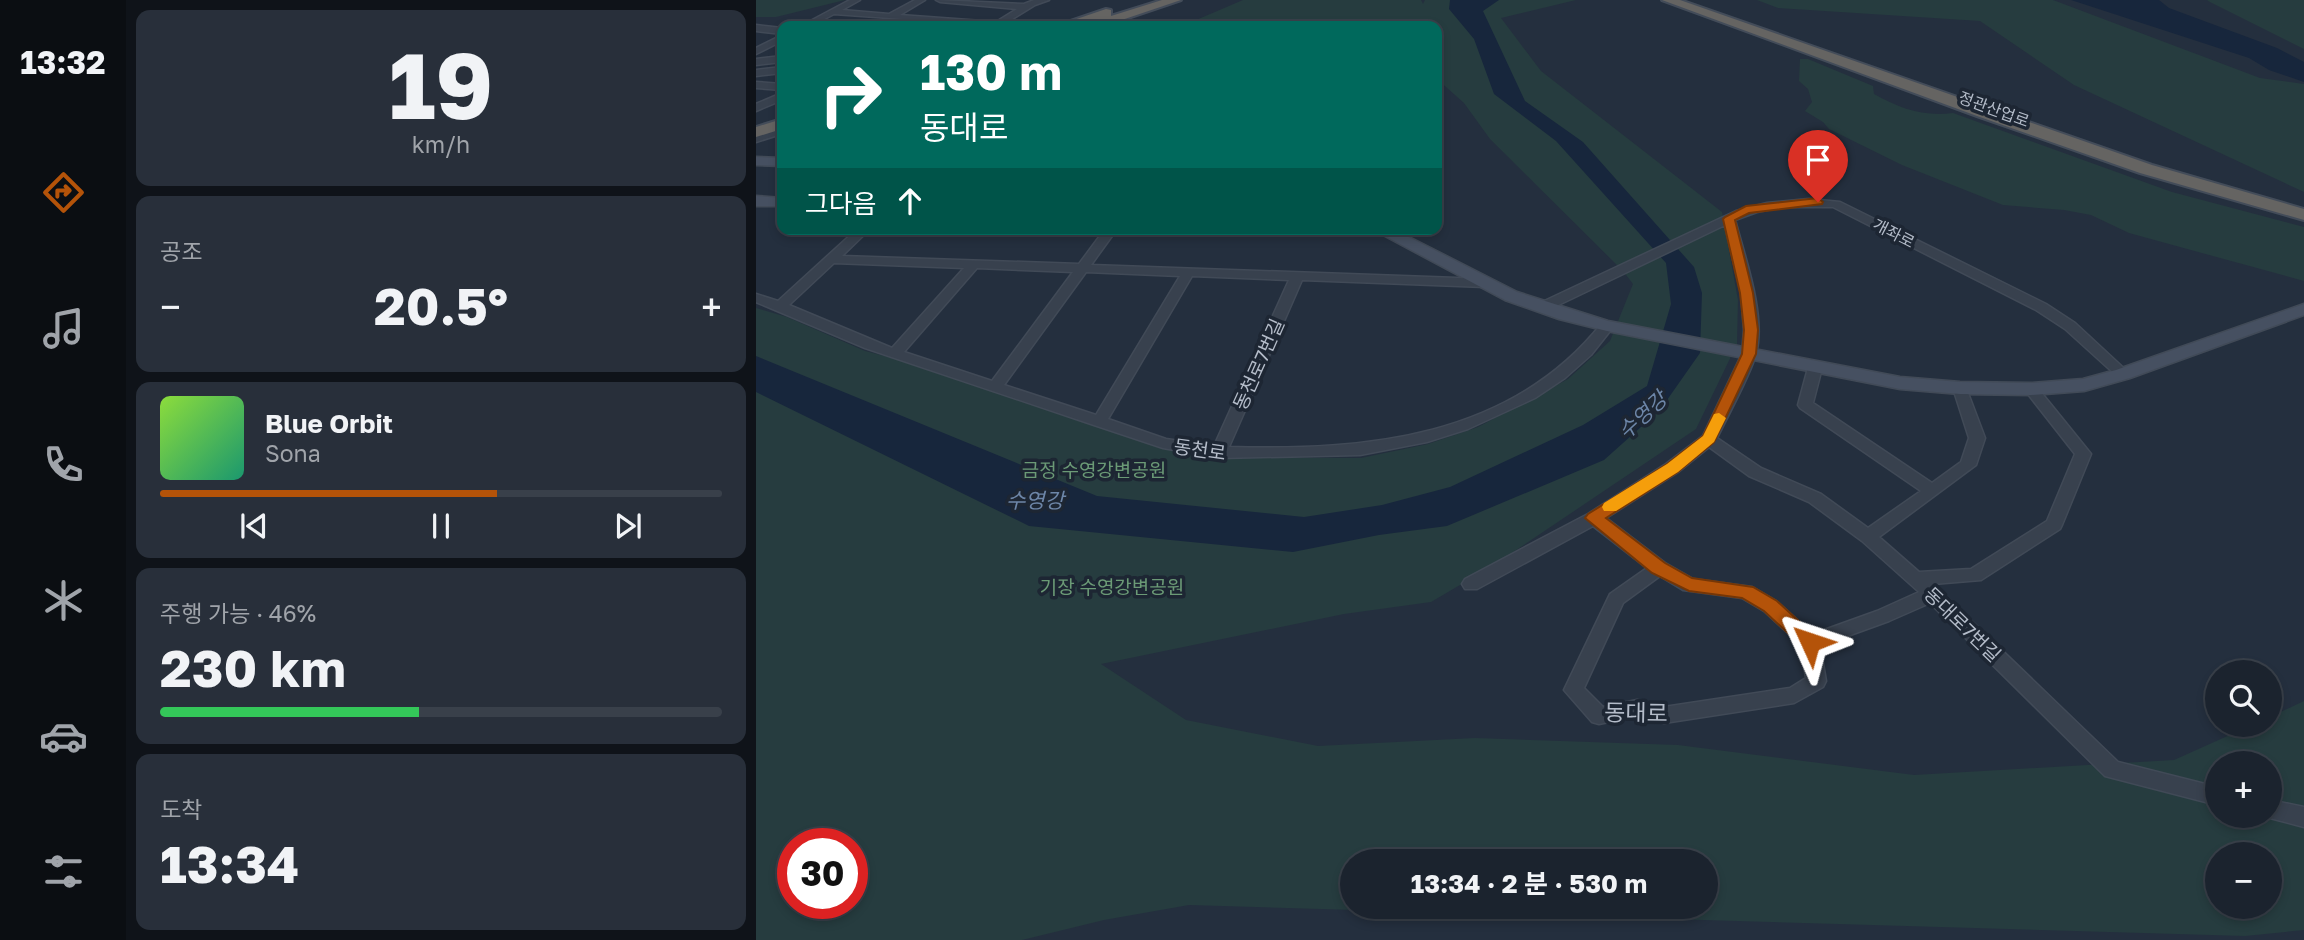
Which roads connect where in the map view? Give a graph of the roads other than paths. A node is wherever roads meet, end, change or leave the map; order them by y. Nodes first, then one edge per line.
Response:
1 (856, 0) edge
2 (921, 0) edge
3 (940, 0) edge
4 (1045, 0) edge
5 (1146, 0) edge
6 (1175, 0) edge
7 (1668, 0) edge
8 (1687, 0) edge
9 (950, 1) edge
10 (1027, 6) junction
11 (1704, 10) junction
12 (834, 12) junction
13 (891, 16) junction
14 (920, 18) junction
15 (815, 21) edge
16 (949, 21) edge
17 (1004, 21) edge
18 (1079, 21) edge
19 (1107, 21) edge
20 (756, 28) edge
21 (777, 30) edge
22 (777, 40) edge
23 (756, 51) edge
24 (777, 60) edge
25 (756, 62) edge
26 (777, 71) edge
27 (756, 73) edge
28 (777, 98) edge
29 (756, 108) edge
30 (777, 108) edge
31 (756, 114) edge
32 (777, 114) edge
33 (756, 120) edge
34 (756, 126) edge
35 (777, 126) edge
36 (777, 127) edge
37 (756, 132) edge
38 (777, 132) edge
39 (756, 139) edge
40 (756, 161) edge
41 (777, 162) edge
42 (756, 201) edge
43 (777, 202) edge
44 (2304, 212) edge
45 (1725, 222) junction
46 (858, 235) edge
47 (1107, 235) edge
48 (1392, 235) edge
49 (832, 259) junction
50 (974, 264) junction
51 (1083, 268) junction
52 (1188, 272) junction
53 (1297, 276) junction
54 (1485, 283) junction
55 (756, 298) edge
56 (780, 306) junction
57 (1543, 307) junction
58 (2304, 309) edge
59 (1610, 326) junction
60 (895, 353) junction
61 (1742, 353) junction
62 (1815, 368) junction
63 (2123, 374) junction
64 (996, 385) junction
65 (1960, 388) junction
66 (2031, 389) junction
67 (1099, 422) junction
68 (1709, 439) junction
69 (1219, 453) junction
70 (1933, 491) junction
71 (1594, 518) junction
72 (1868, 537) junction
73 (1659, 568) junction
74 (1915, 579) junction
75 (1471, 584) dead end
76 (1933, 594) junction
77 (1810, 642) junction
78 (2205, 793) edge
79 (2282, 812) edge
80 (2304, 817) edge

1 - 12 street
2 - 13 street
3 - 9 street
4 - 10 street
5 - 18 highway
6 - 19 highway
7 - 11 highway
8 - 11 highway
9 - 10 street
9 - 14 street
10 - 17 street
11 - 44 highway, 정관산업로
12 - 13 street
12 - 15 street
13 - 14 street
14 - 16 street
20 - 21 street
22 - 23 street
24 - 25 street
26 - 27 street
28 - 29 street
30 - 31 highway
32 - 33 highway
34 - 35 highway
36 - 37 highway
38 - 39 street
40 - 41 main road
42 - 43 main road
45 - 57 street, 개좌로
45 - 61 street
45 - 63 street, 개좌로
46 - 49 street
47 - 51 street
48 - 54 main road
49 - 50 street
49 - 56 street
50 - 51 street
50 - 60 street
51 - 52 street
51 - 64 street
52 - 53 street
52 - 67 street
53 - 54 street
53 - 69 street, 동천로7번길
54 - 57 main road
55 - 56 street, 동천로
56 - 60 street, 동천로
57 - 59 main road
58 - 63 main road
59 - 61 main road
59 - 69 street, 동천로
60 - 64 street, 동천로
61 - 62 main road
61 - 68 street
62 - 65 main road
62 - 70 street
63 - 66 main road
64 - 67 street, 동천로
65 - 66 main road
65 - 70 street
66 - 74 street
67 - 69 street, 동천로
68 - 71 street
68 - 72 street, 동대로7번길
70 - 72 street
71 - 73 street
71 - 75 street
72 - 74 street, 동대로7번길
73 - 77 street
73 - 77 street, 동대로
74 - 76 street, 동대로7번길
76 - 77 street
76 - 78 street, 동대로7번길
79 - 80 street

